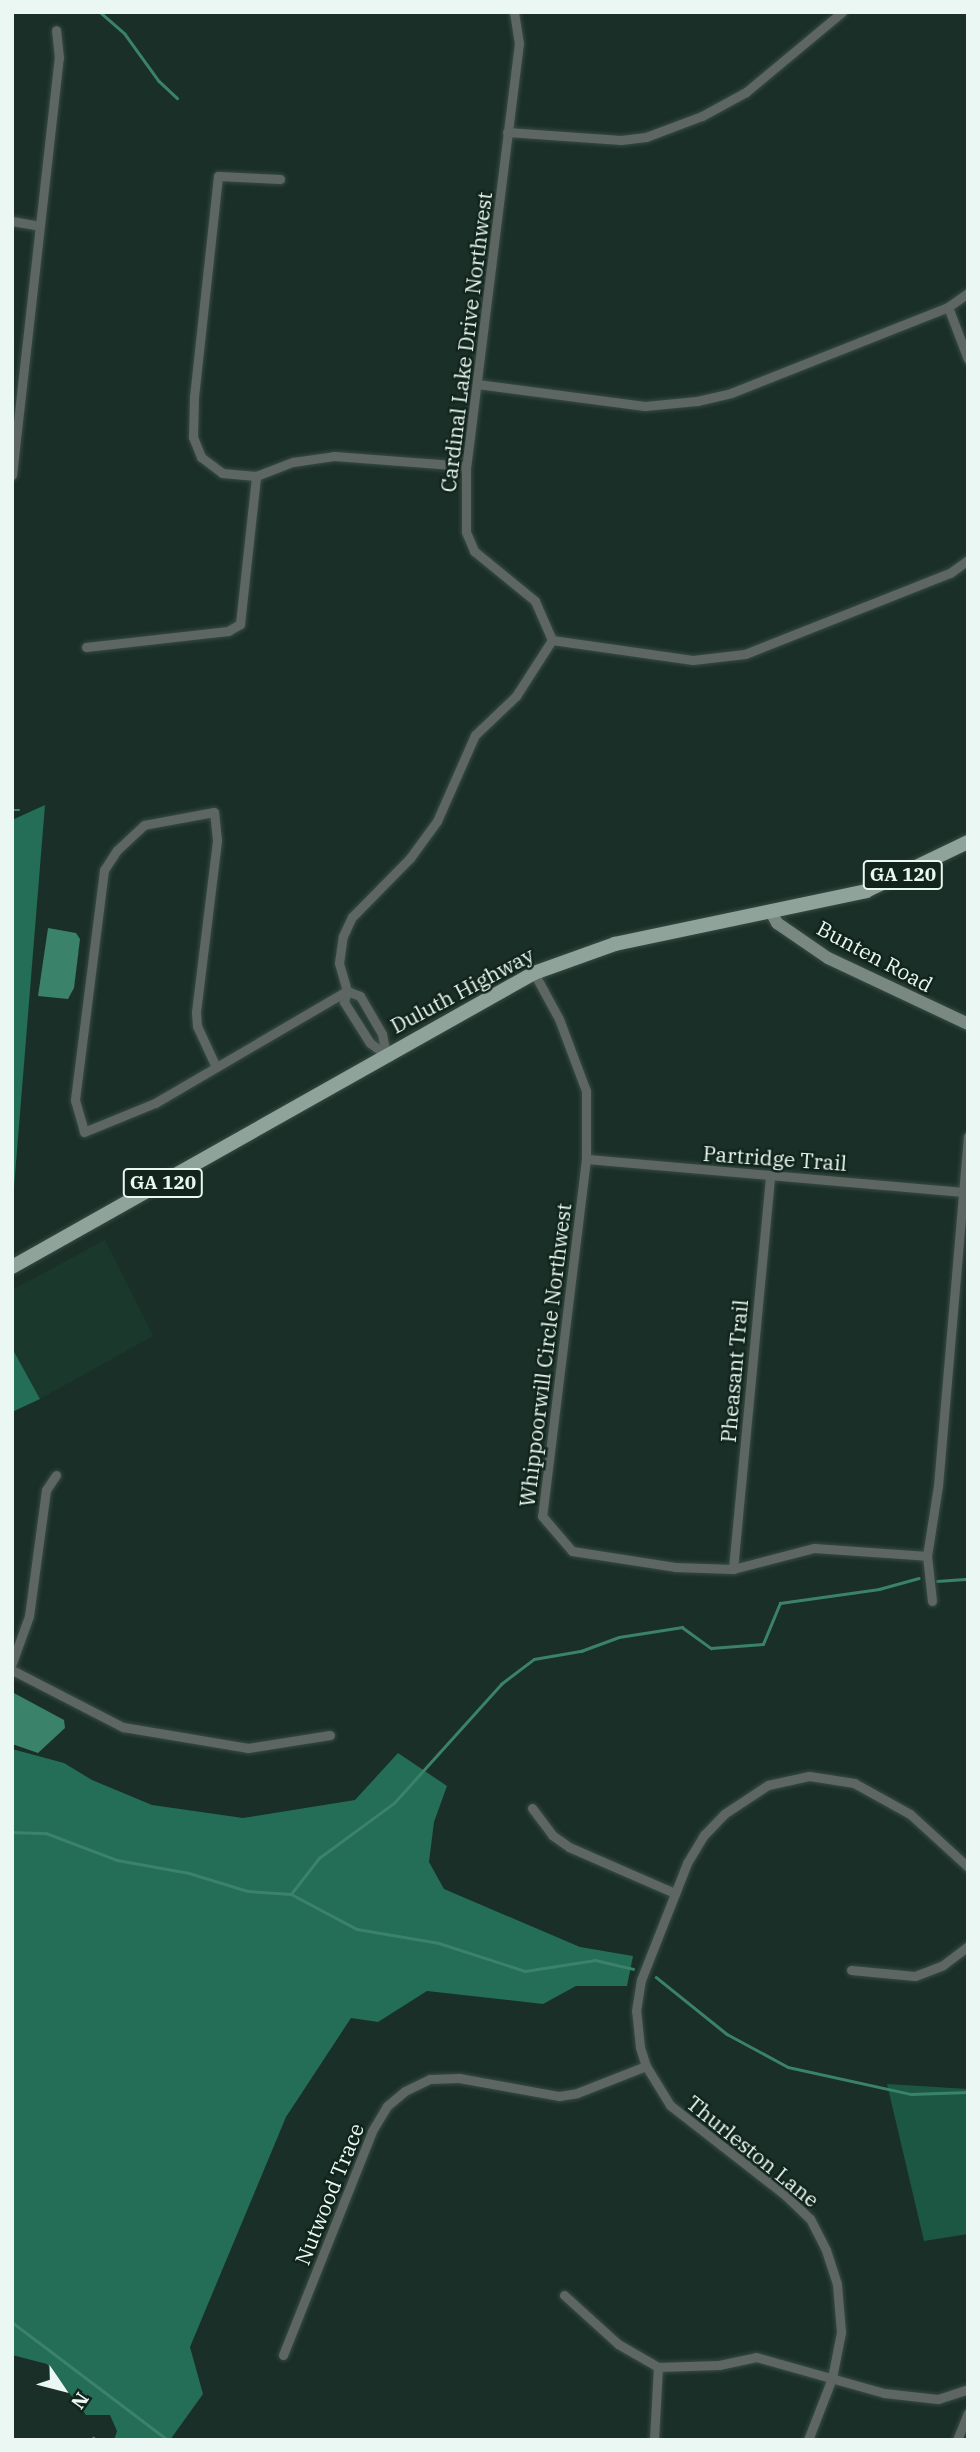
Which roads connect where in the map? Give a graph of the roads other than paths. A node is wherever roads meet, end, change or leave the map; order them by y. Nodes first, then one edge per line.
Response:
1 (514, 12) edge
2 (842, 12) edge
3 (56, 30) dead end
4 (507, 132) junction
5 (280, 180) dead end
6 (12, 221) edge
7 (40, 226) junction
8 (968, 293) edge
9 (948, 307) junction
10 (968, 359) edge
11 (477, 383) junction
12 (14, 448) edge
13 (466, 466) junction
14 (12, 475) edge
15 (257, 476) junction
16 (968, 560) edge
17 (552, 639) junction
18 (86, 647) dead end
19 (968, 842) edge
20 (771, 912) junction
21 (534, 973) junction
22 (347, 991) junction
23 (968, 1024) edge
24 (386, 1055) junction
25 (216, 1067) junction
26 (968, 1136) edge
27 (586, 1160) junction
28 (770, 1177) junction
29 (962, 1192) junction
30 (12, 1267) edge
31 (56, 1475) dead end
32 (927, 1556) junction
33 (733, 1569) junction
34 (932, 1601) dead end
35 (12, 1663) edge
36 (12, 1670) edge
37 (330, 1735) dead end
38 (531, 1808) dead end
39 (968, 1867) edge
40 (675, 1893) junction
41 (968, 1946) edge
42 (851, 1970) dead end
43 (646, 2066) junction
44 (564, 2295) dead end
45 (283, 2355) dead end
46 (658, 2368) junction
47 (832, 2378) junction
48 (968, 2389) edge
49 (968, 2413) edge
50 (654, 2440) edge
51 (807, 2440) edge
52 (957, 2440) edge

1 - 4 street, Cardinal Lake Drive Northwest
2 - 4 street
3 - 7 street
4 - 11 street, Cardinal Lake Drive Northwest
5 - 15 street
6 - 7 street
7 - 12 street
8 - 9 street
9 - 10 street
9 - 11 street
11 - 13 street, Cardinal Lake Drive Northwest
12 - 14 street
13 - 15 street
13 - 17 street, Cardinal Lake Drive Northwest
15 - 18 street
16 - 17 street
17 - 22 street
19 - 20 main road, Duluth Highway / GA 120
20 - 21 main road, Duluth Highway / GA 120
20 - 23 street, Bunten Road
21 - 24 main road, Duluth Highway / GA 120
21 - 27 street, Whippoorwill Circle Northwest
22 - 24 street
22 - 24 street
22 - 25 street
24 - 30 main road, Duluth Highway / GA 120
25 - 25 street
26 - 29 street
27 - 28 street, Partridge Trail
27 - 33 street, Whippoorwill Circle Northwest
28 - 29 street, Partridge Trail
28 - 33 street, Pheasant Trail
29 - 32 street
31 - 35 street
32 - 33 street, Whippoorwill Circle Northwest
32 - 34 street
36 - 37 street
38 - 40 street
39 - 40 street, Thurleston Lane
40 - 43 street, Thurleston Lane
41 - 42 street
43 - 45 street, Nutwood Trace
43 - 47 street, Thurleston Lane
44 - 46 street
46 - 47 street
46 - 50 street
47 - 48 street
47 - 51 street, Thurleston Lane
49 - 52 street

